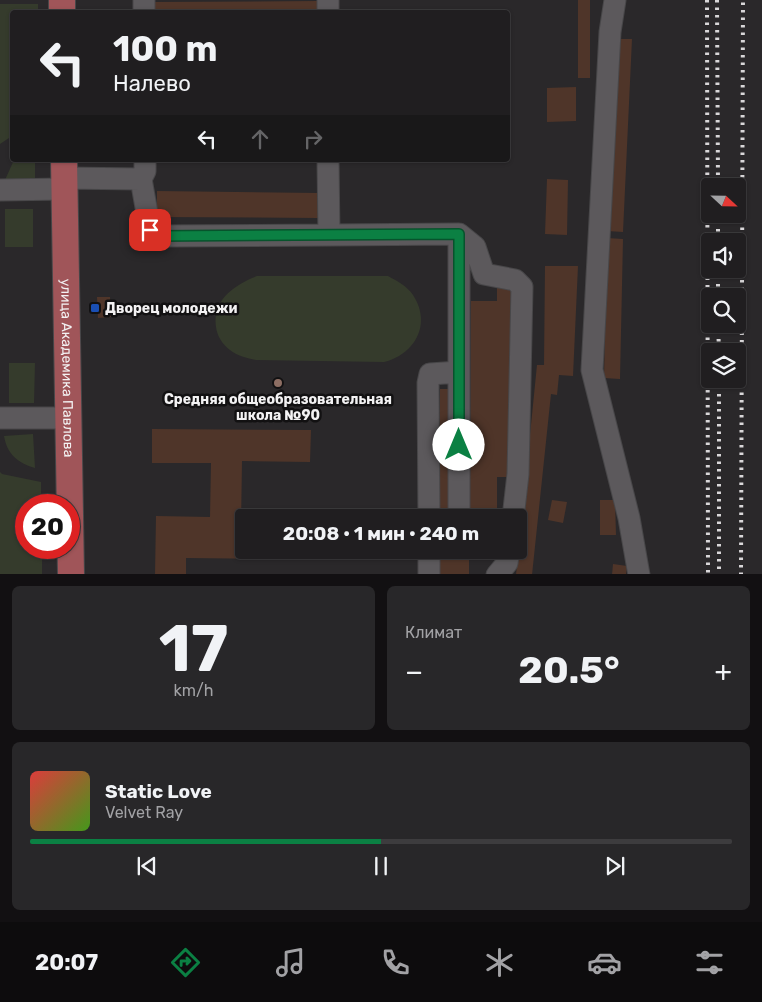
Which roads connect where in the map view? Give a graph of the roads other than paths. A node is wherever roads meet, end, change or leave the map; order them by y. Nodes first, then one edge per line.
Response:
1 (615, 0) edge
2 (328, 162) edge
3 (143, 169) edge
4 (64, 176) edge
5 (0, 190) edge
6 (459, 234) junction
7 (329, 235) junction
8 (459, 372) junction
9 (0, 418) edge
10 (68, 418) junction
11 (429, 509) edge
12 (459, 509) edge
13 (514, 509) edge
14 (429, 559) edge
15 (508, 559) edge
16 (71, 574) edge
17 (429, 574) edge
18 (497, 574) edge
19 (639, 574) edge

1 - 19 lane
2 - 7 lane
3 - 4 lane
3 - 7 lane
4 - 5 lane
4 - 10 main road, улица Академика Павлова
6 - 7 lane
6 - 8 lane
6 - 13 lane
8 - 11 lane
8 - 12 lane
9 - 10 lane
10 - 16 main road, улица Академика Павлова
14 - 17 lane
15 - 18 lane

